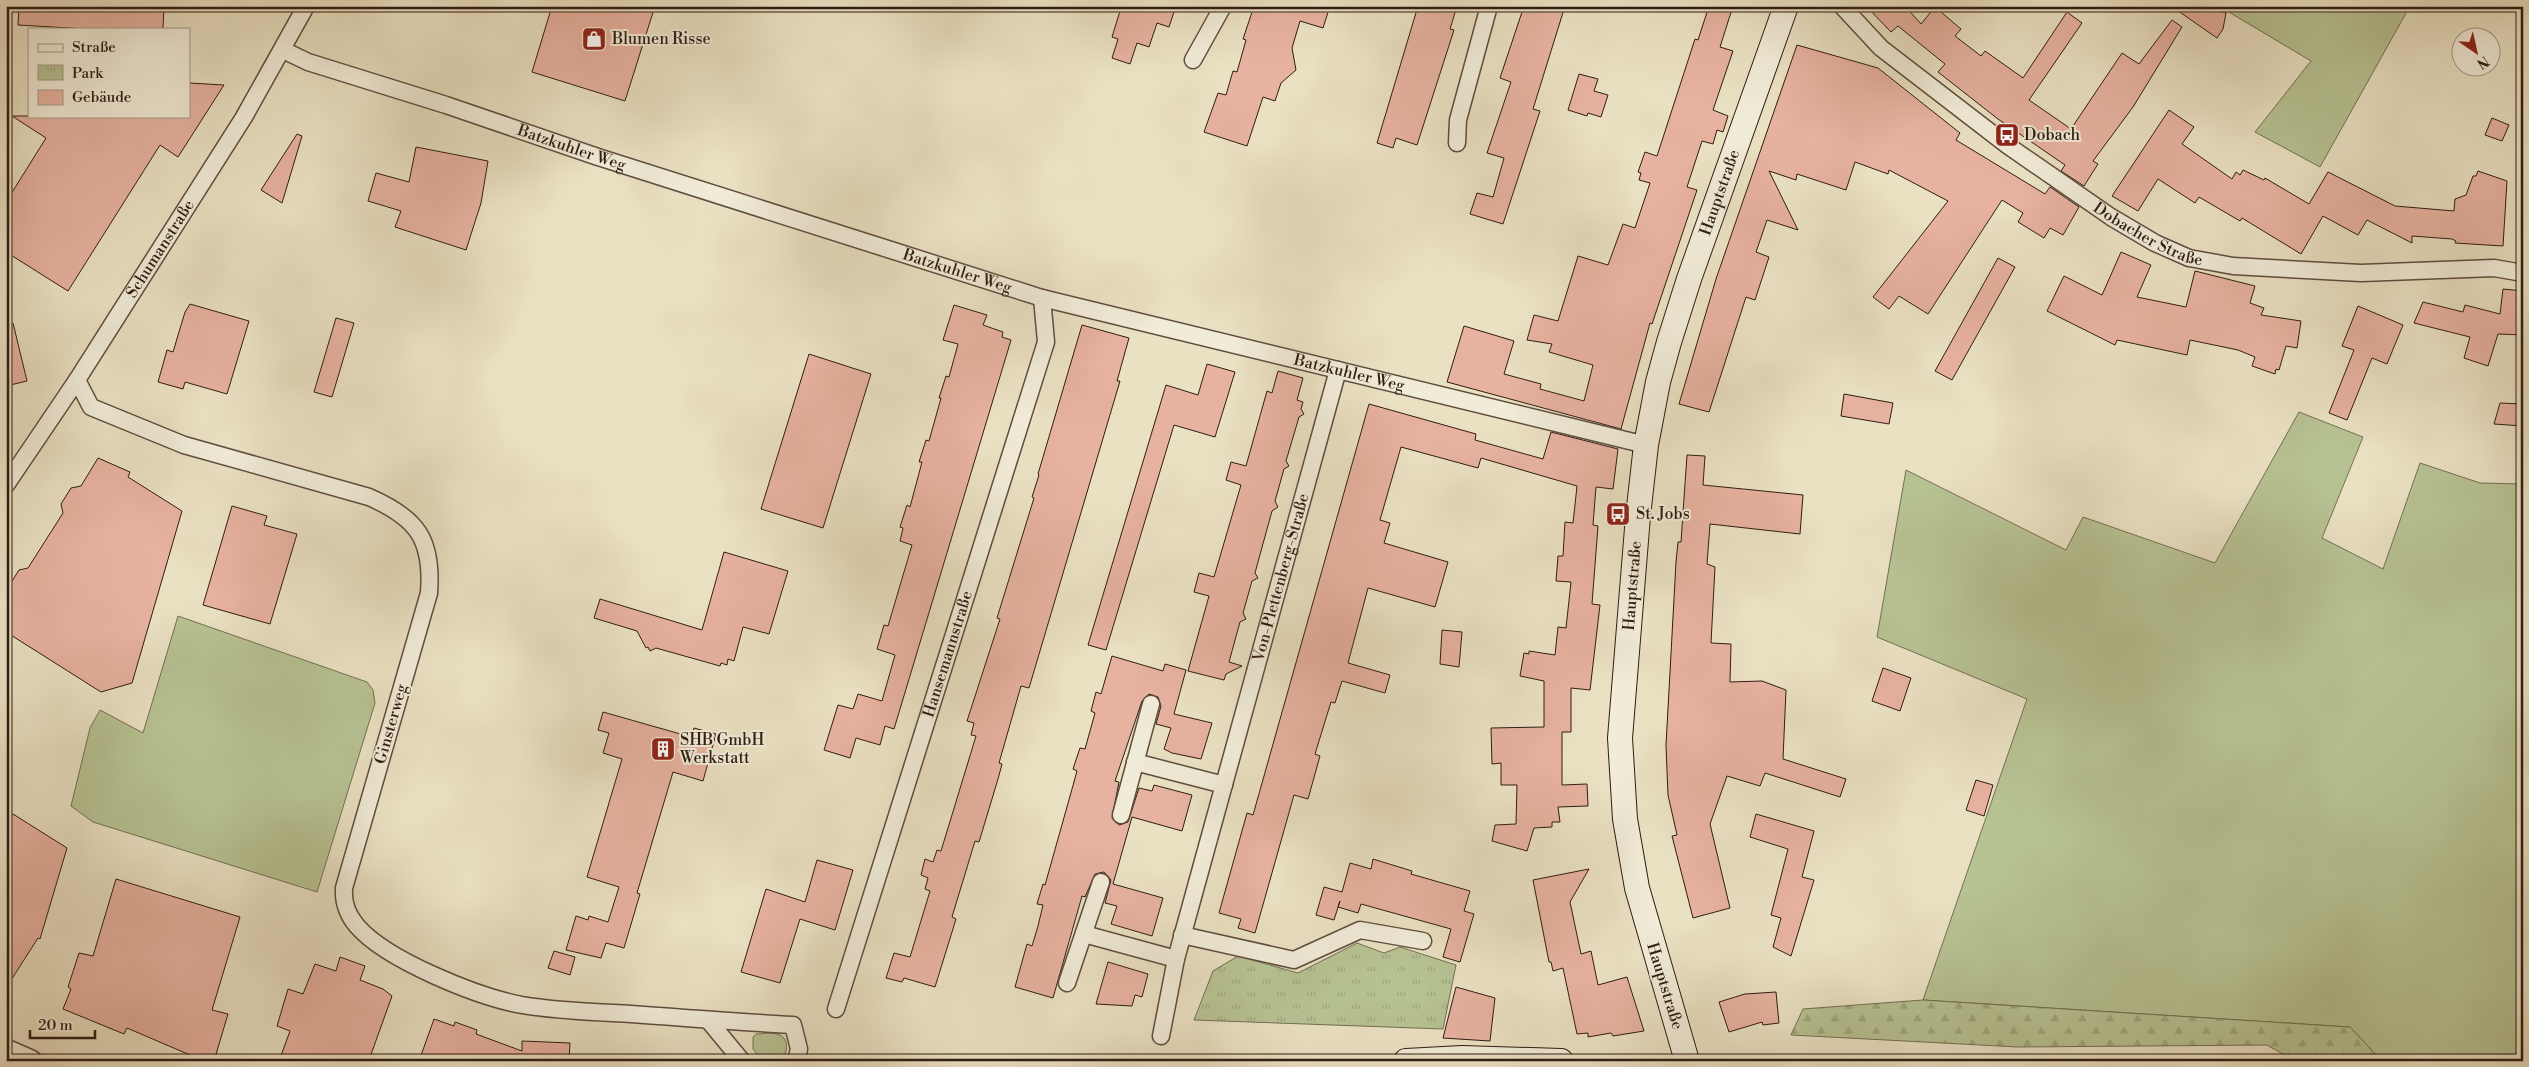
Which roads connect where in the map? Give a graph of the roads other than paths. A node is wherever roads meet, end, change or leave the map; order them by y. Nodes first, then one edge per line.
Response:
1 (306, 6) edge
2 (1224, 6) edge
3 (1489, 6) edge
4 (1786, 6) edge
5 (1842, 6) edge
6 (283, 50) junction
7 (1193, 60) dead end
8 (1457, 143) dead end
9 (2523, 273) edge
10 (1042, 298) junction
11 (1338, 370) junction
12 (77, 380) junction
13 (1646, 445) junction
14 (6, 485) edge
15 (1151, 704) dead end
16 (1135, 762) junction
17 (1224, 785) junction
18 (1121, 815) dead end
19 (1101, 882) dead end
20 (1084, 934) junction
21 (1182, 935) junction
22 (1423, 941) dead end
23 (1176, 959) junction
24 (1067, 983) dead end
25 (836, 1009) dead end
26 (708, 1020) junction
27 (1162, 1036) dead end
28 (6, 1050) edge
29 (31, 1061) edge
30 (742, 1061) edge
31 (796, 1061) edge
32 (1406, 1061) edge
33 (1561, 1061) edge
34 (1687, 1061) edge

1 - 6 street, Schumanstraße
2 - 7 street
3 - 8 street
4 - 13 main road, Hauptstraße
5 - 9 street, Dobacher Straße
6 - 10 street, Batzkuhler Weg
6 - 12 street, Schumanstraße
10 - 11 street, Batzkuhler Weg
10 - 25 street, Hansemannstraße
11 - 13 street, Batzkuhler Weg
11 - 17 street, Von-Plettenberg-Straße
12 - 14 street, Schumanstraße
12 - 26 street, Ginsterweg
13 - 34 main road, Hauptstraße
15 - 16 street
16 - 17 street
16 - 18 street
17 - 21 street, Von-Plettenberg-Straße
19 - 20 street
20 - 23 street
20 - 24 street
21 - 22 street
21 - 23 street, Von-Plettenberg-Straße
23 - 27 street, Von-Plettenberg-Straße
26 - 30 street
26 - 31 street, Ginsterweg
28 - 29 street
32 - 33 main road

